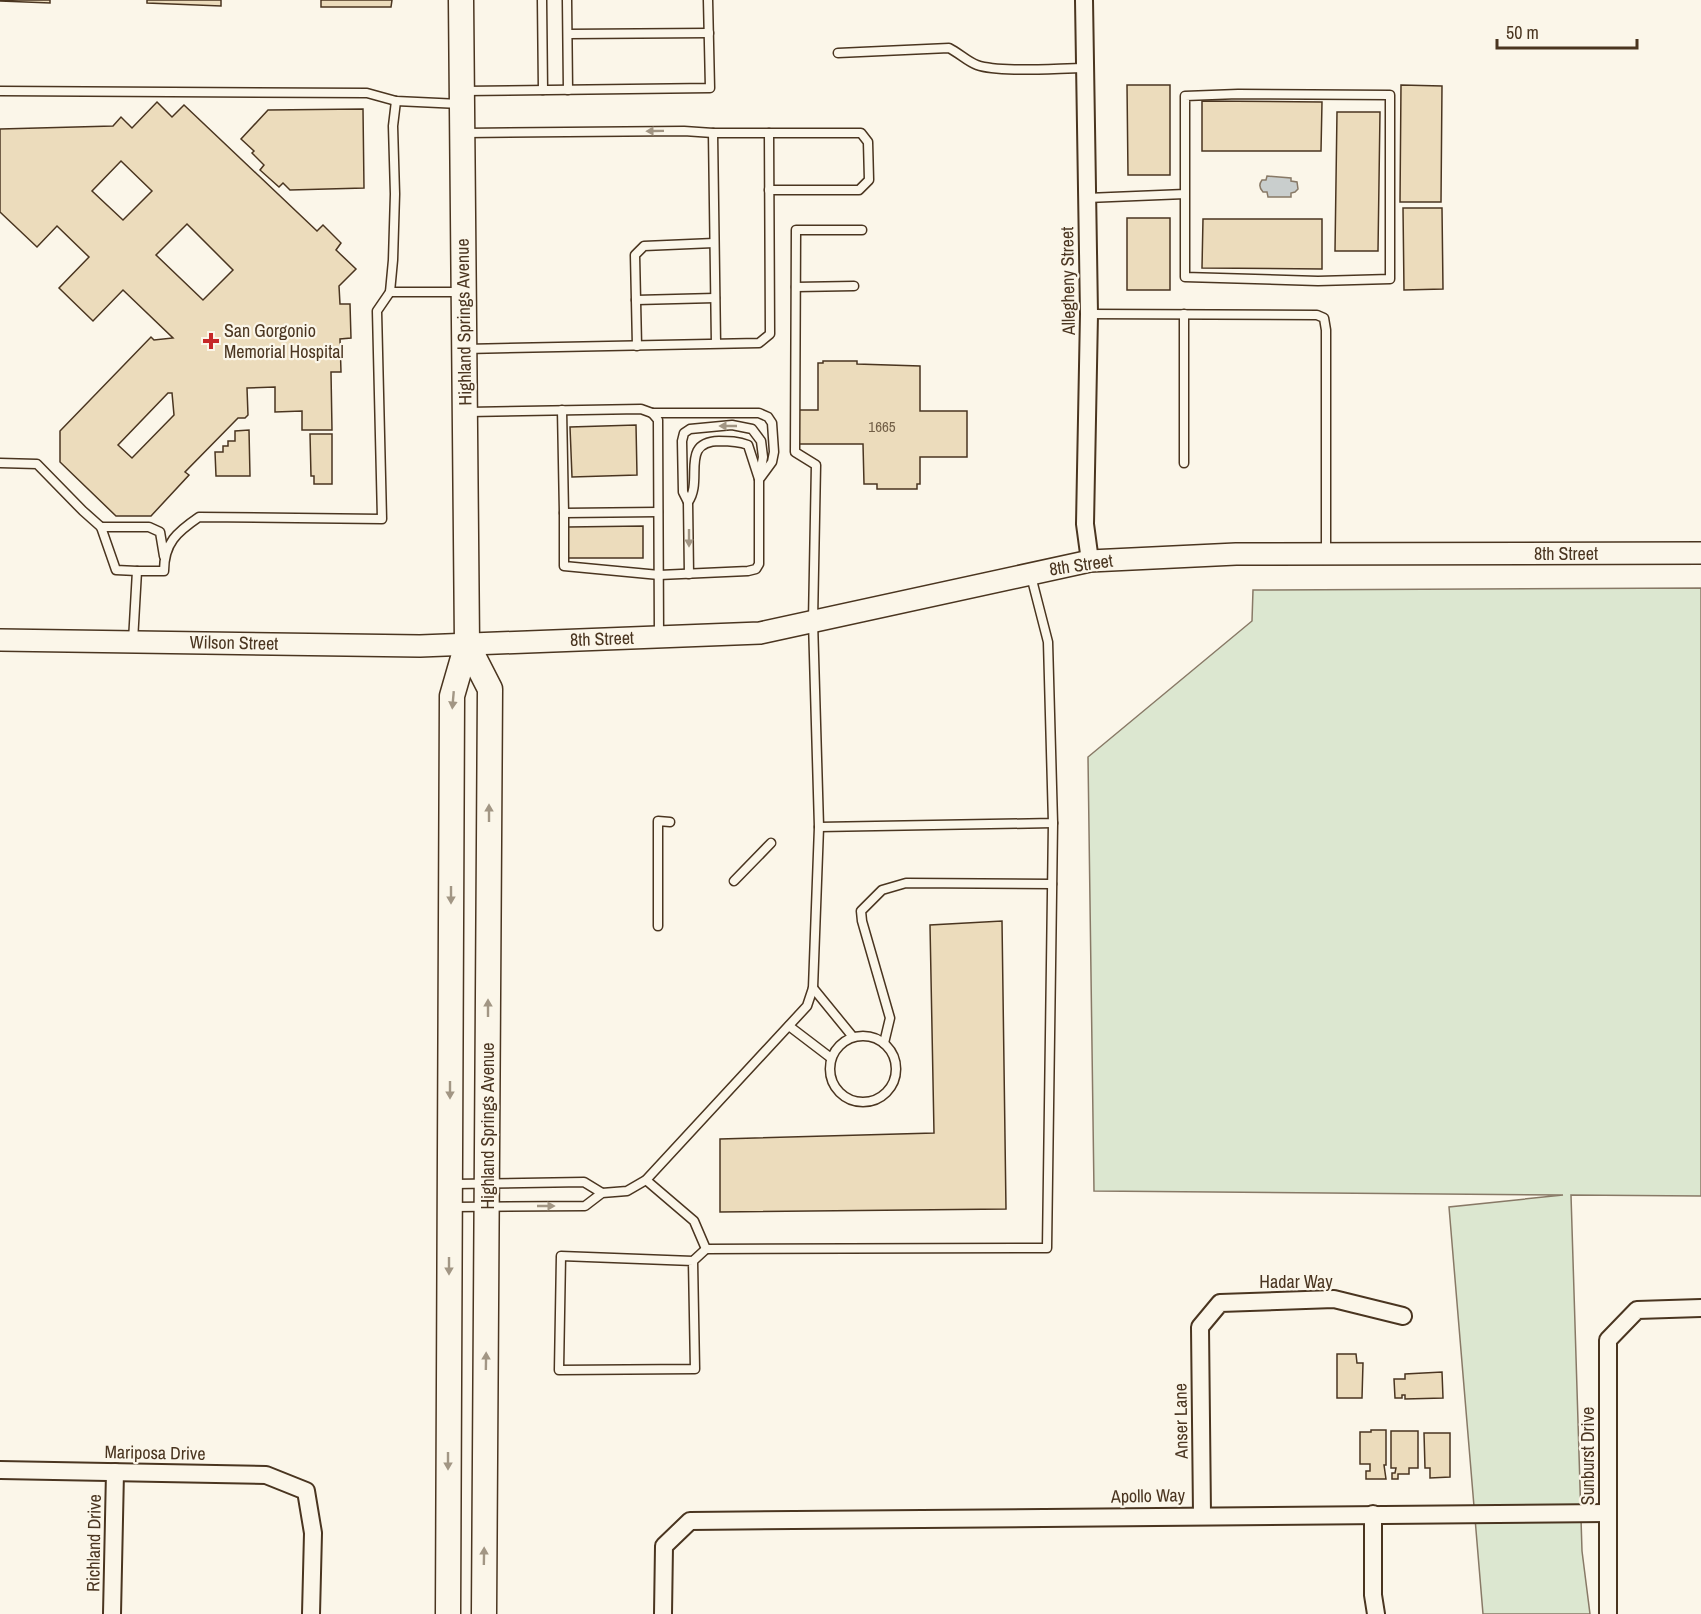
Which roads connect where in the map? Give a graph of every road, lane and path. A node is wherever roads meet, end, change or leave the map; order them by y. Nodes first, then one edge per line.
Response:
1 (461, 0) edge
2 (542, 0) edge
3 (567, 0) edge
4 (708, 0) edge
5 (1084, 0) edge
6 (709, 33) junction
7 (568, 34) junction
8 (838, 53) dead end
9 (1084, 68) junction
10 (543, 90) junction
11 (568, 90) junction
12 (0, 91) edge
13 (462, 98) junction
14 (396, 101) junction
15 (463, 134) junction
16 (713, 134) junction
17 (769, 134) junction
18 (769, 190) junction
19 (1185, 194) junction
20 (1086, 198) junction
21 (862, 231) dead end
22 (714, 243) junction
23 (854, 286) dead end
24 (796, 288) junction
25 (390, 292) junction
26 (464, 292) junction
27 (715, 298) junction
28 (636, 300) junction
29 (1089, 314) junction
30 (1184, 314) junction
31 (716, 344) junction
32 (637, 346) junction
33 (465, 349) junction
34 (562, 410) junction
35 (465, 412) junction
36 (652, 413) junction
37 (0, 463) edge
38 (1184, 463) dead end
39 (759, 480) junction
40 (688, 502) junction
41 (658, 512) junction
42 (564, 513) junction
43 (101, 527) junction
44 (1701, 553) edge
45 (1326, 555) junction
46 (164, 556) junction
47 (1090, 561) junction
48 (137, 571) junction
49 (1031, 573) junction
50 (689, 574) junction
51 (659, 575) junction
52 (813, 621) junction
53 (659, 637) junction
54 (0, 640) edge
55 (133, 642) junction
56 (467, 644) junction
57 (670, 822) dead end
58 (1053, 823) junction
59 (819, 828) junction
60 (771, 843) dead end
61 (734, 881) dead end
62 (1052, 884) junction
63 (658, 926) dead end
64 (813, 988) junction
65 (789, 1026) junction
66 (853, 1037) junction
67 (884, 1043) junction
68 (831, 1058) junction
69 (646, 1180) junction
70 (602, 1193) junction
71 (450, 1196) junction
72 (488, 1196) junction
73 (706, 1249) junction
74 (693, 1261) junction
75 (1701, 1308) edge
76 (1402, 1316) dead end
77 (1200, 1328) joint
78 (0, 1470) edge
79 (115, 1472) junction
80 (1607, 1513) junction
81 (1373, 1514) junction
82 (1202, 1515) junction
83 (112, 1614) edge
84 (311, 1614) edge
85 (448, 1614) edge
86 (484, 1614) edge
87 (663, 1614) edge
88 (1376, 1614) edge
89 (1608, 1614) edge

1 - 13 main road, Highland Springs Avenue
2 - 10 lane
3 - 7 lane
4 - 6 lane
5 - 9 street, Allegheny Street
6 - 7 lane
6 - 11 lane
7 - 11 lane
8 - 9 lane
9 - 20 street, Allegheny Street
10 - 11 lane
10 - 13 lane
12 - 14 lane
13 - 14 lane
13 - 15 main road, Highland Springs Avenue
14 - 25 lane
16 -> 15 lane
15 - 26 main road, Highland Springs Avenue
16 - 17 lane
16 - 22 lane
17 - 18 lane
17 - 18 lane
18 - 31 lane
19 - 19 lane
19 - 20 lane
20 - 29 street, Allegheny Street
21 - 24 lane
22 - 27 lane
22 - 28 lane
23 - 24 lane
24 - 52 lane
25 - 26 lane
25 - 46 lane
26 - 33 main road, Highland Springs Avenue
27 - 28 lane
27 - 31 lane
28 - 32 lane
29 - 30 lane
29 - 47 street, Allegheny Street
30 - 38 lane
30 - 45 lane
31 - 32 lane
32 - 33 lane
33 - 35 main road, Highland Springs Avenue
34 - 35 lane
34 - 36 lane
34 - 42 lane
35 - 56 main road, Highland Springs Avenue
36 - 39 lane
36 - 41 lane
37 - 43 lane
39 - 40 lane
39 -> 40 lane
39 - 50 lane
40 -> 50 lane
41 - 42 lane
41 - 51 lane
42 - 51 lane
43 - 46 lane
43 - 48 lane
44 - 45 street, 8th Street
45 - 47 street, 8th Street
46 - 48 lane
47 - 49 street, 8th Street
48 - 55 lane
49 - 52 street, 8th Street
49 - 58 lane
50 - 51 lane
51 - 53 lane
52 - 53 street, 8th Street
52 - 59 lane
53 - 56 street, 8th Street
54 - 55 street, Wilson Street
55 - 56 street, Wilson Street
56 -> 71 main road, Highland Springs Avenue
72 -> 56 main road, Highland Springs Avenue
57 - 63 lane
58 - 59 lane
58 - 62 lane
59 - 64 lane
60 - 61 lane
62 - 67 lane
62 - 73 lane
64 - 65 lane
64 - 66 lane
65 - 68 lane
65 - 69 lane
66 - 67 lane
66 - 68 lane
67 - 68 lane
69 - 70 lane
69 - 73 lane
70 - 72 lane
72 -> 70 lane
71 - 72 lane
71 - 72 lane
71 -> 85 main road, Highland Springs Avenue
86 -> 72 main road, Highland Springs Avenue
73 - 74 lane
74 - 74 lane
75 - 80 street, Sunburst Drive
76 - 77 street, Hadar Way
77 - 82 street, Anser Lane
78 - 79 street, Mariposa Drive
79 - 83 street, Richland Drive
79 - 84 street, Mariposa Drive
80 - 81 street, Apollo Way
80 - 89 street, Sunburst Drive
81 - 82 street, Apollo Way
81 - 88 street
82 - 87 street, Apollo Way

